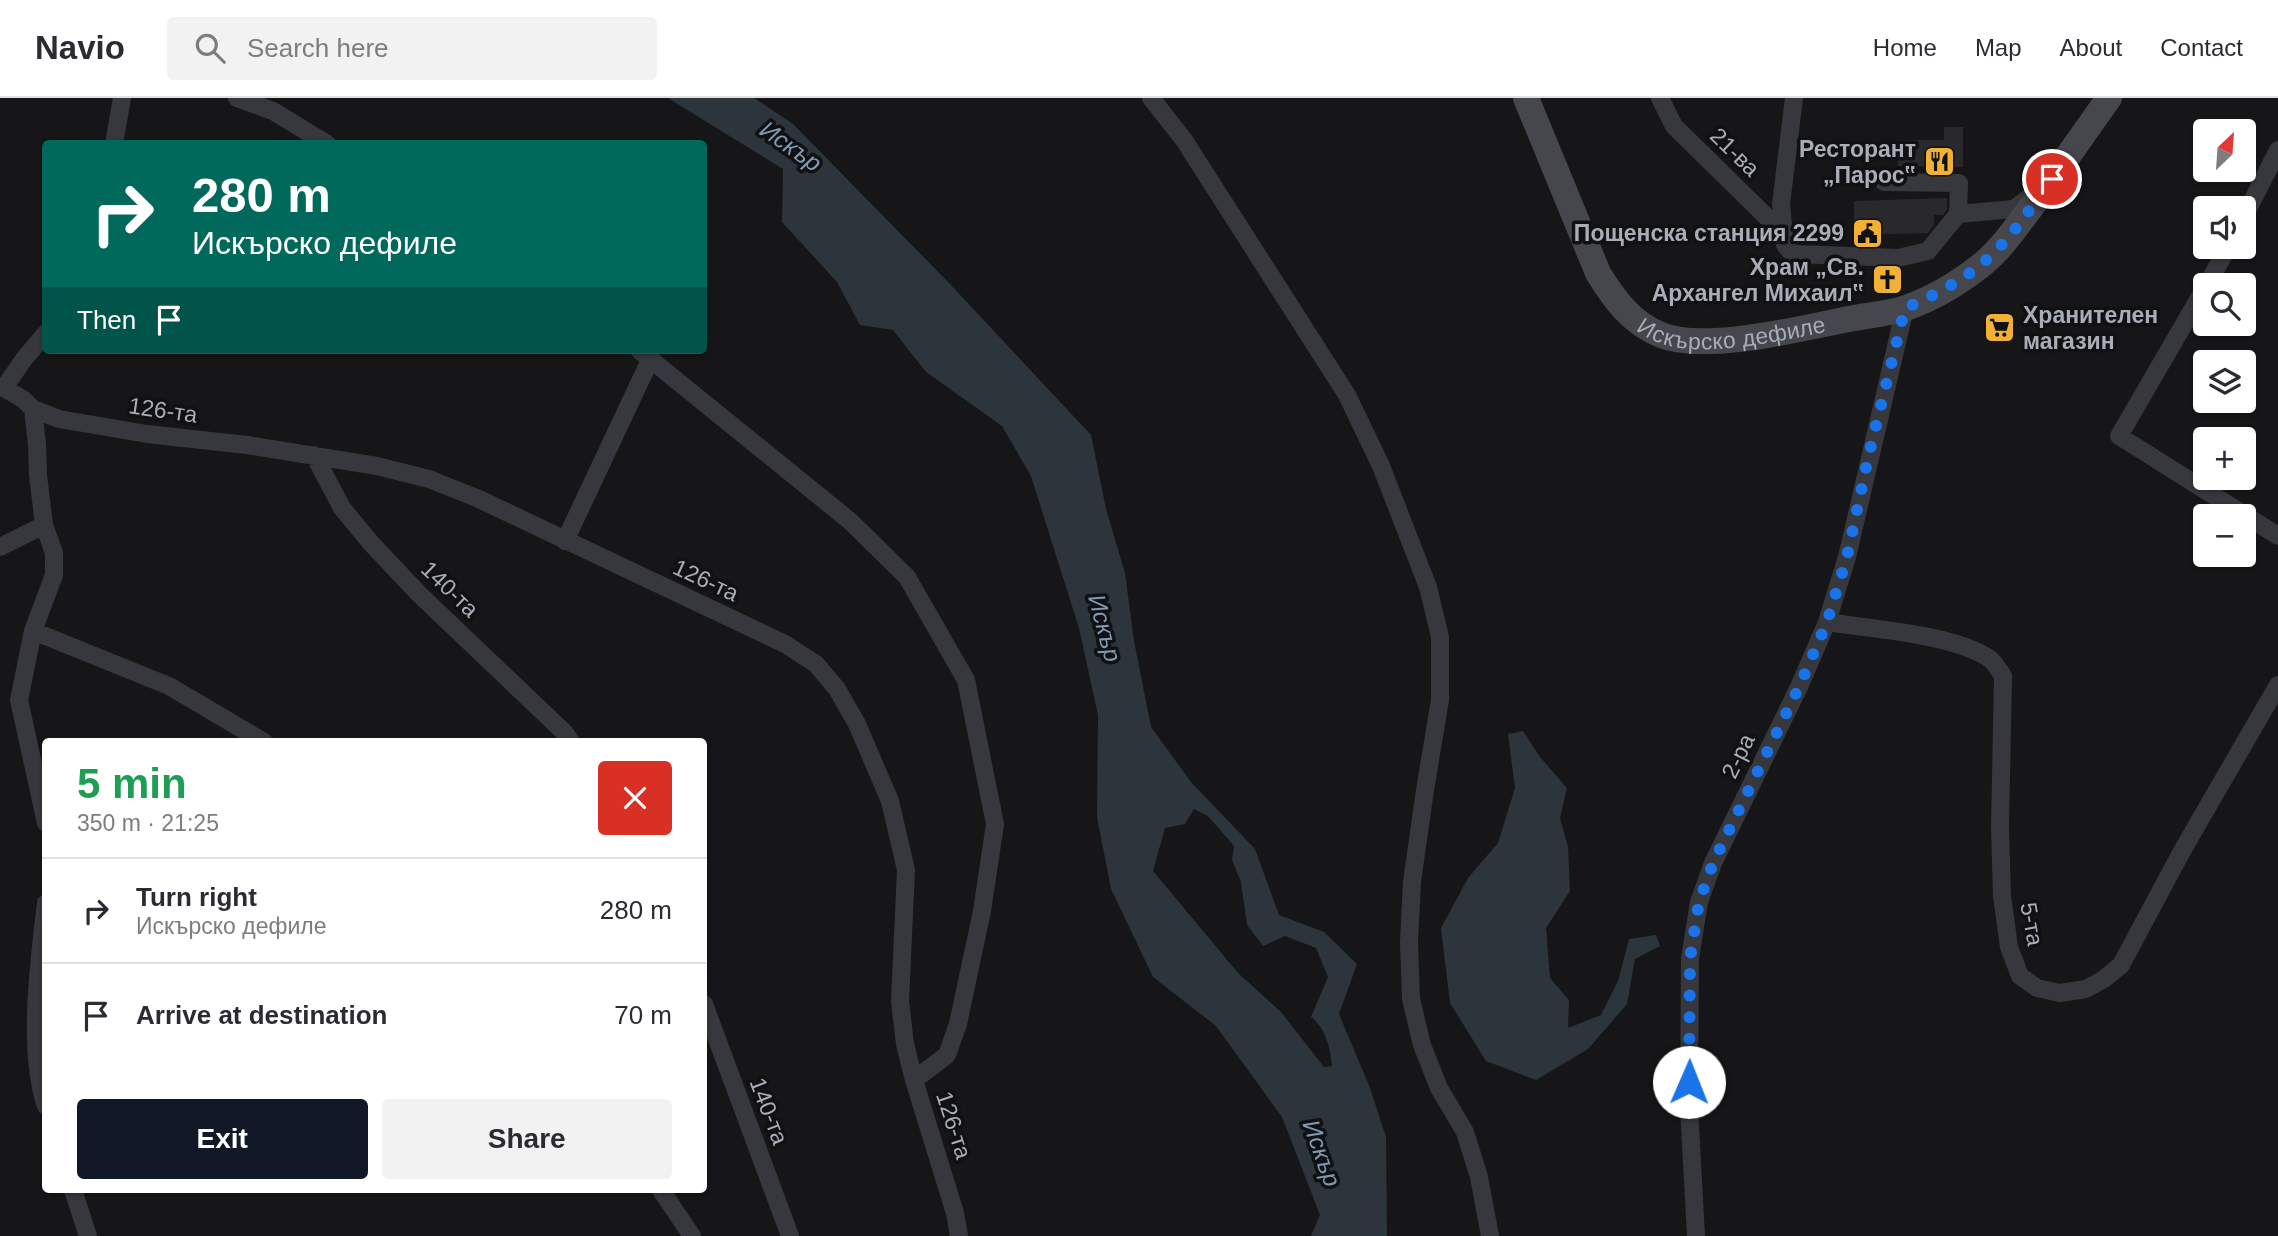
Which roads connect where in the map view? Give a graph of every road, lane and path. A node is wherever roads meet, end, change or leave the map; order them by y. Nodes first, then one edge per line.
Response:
1 (122, 98) edge
2 (237, 98) edge
3 (1151, 98) edge
4 (1526, 98) edge
5 (1660, 98) edge
6 (1794, 98) edge
7 (2109, 98) edge
8 (115, 140) edge
9 (320, 140) edge
10 (2278, 150) edge
11 (2052, 179) junction
12 (1884, 182) dead end
13 (2255, 196) edge
14 (1958, 214) junction
15 (1784, 234) junction
16 (1905, 308) junction
17 (2193, 309) edge
18 (42, 338) edge
19 (645, 354) edge
20 (2, 387) edge
21 (33, 409) junction
22 (314, 455) junction
23 (44, 526) junction
24 (2278, 536) edge
25 (565, 541) junction
26 (0, 547) edge
27 (1827, 622) junction
28 (33, 631) junction
29 (2278, 685) edge
30 (257, 738) edge
31 (568, 738) edge
32 (42, 805) edge
33 (42, 931) edge
34 (707, 1011) edge
35 (914, 1080) junction
36 (42, 1090) edge
37 (74, 1193) edge
38 (663, 1193) edge
39 (88, 1236) edge
40 (692, 1236) edge
41 (790, 1236) edge
42 (959, 1236) edge
43 (1490, 1236) edge
44 (1696, 1236) edge

1 - 8 street
2 - 9 street
3 - 43 street
4 - 16 main road, Искърско дефиле
5 - 15 street, 21-ва
6 - 15 street
7 - 11 main road, Искърско дефиле
10 - 13 street
11 - 14 street
11 - 16 main road, Искърско дефиле
12 - 14 street
14 - 15 street, 21-ва
16 - 27 street, 2-ра
17 - 24 street
18 - 20 street
19 - 25 street
19 - 35 street
20 - 21 street, 126-та
21 - 22 street, 126-та
21 - 23 street
22 - 25 street, 126-та
22 - 31 street, 140-та
23 - 26 street
23 - 28 street
25 - 35 street, 126-та
27 - 29 street, 5-та
27 - 44 street, 2-ра
28 - 30 street
28 - 32 street
33 - 36 street
34 - 41 street, 140-та
35 - 42 street, 126-та
37 - 39 street
38 - 40 street

